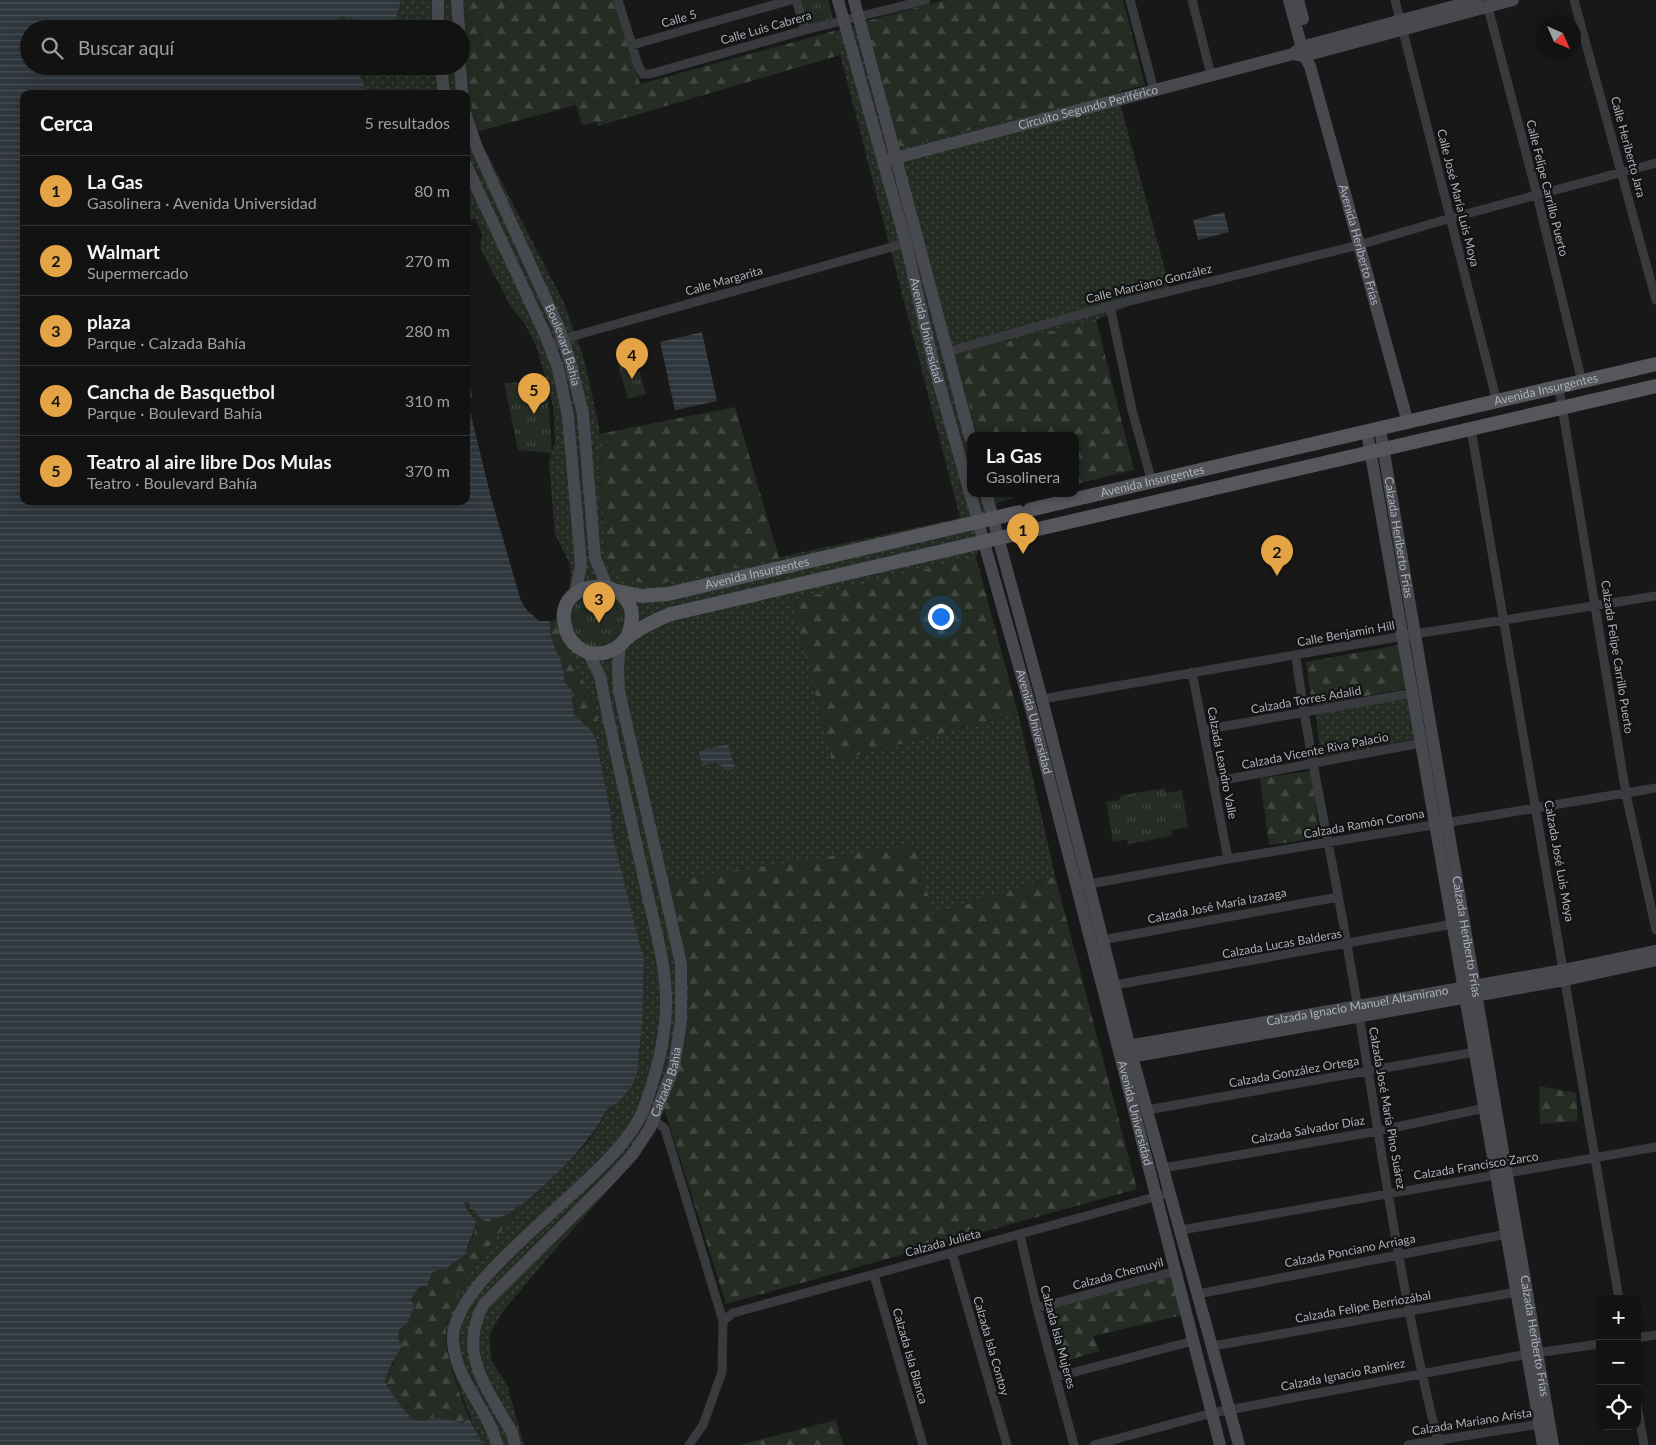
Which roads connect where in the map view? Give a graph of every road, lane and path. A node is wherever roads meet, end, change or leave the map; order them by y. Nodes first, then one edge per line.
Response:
1 (438, 0) edge
2 (457, 0) edge
3 (618, 0) edge
4 (790, 0) edge
5 (796, 0) edge
6 (838, 0) edge
7 (854, 0) edge
8 (926, 0) edge
9 (1130, 0) edge
10 (1192, 0) edge
11 (1289, 0) edge
12 (1298, 0) edge
13 (1395, 0) edge
14 (1513, 0) edge
15 (1574, 0) edge
16 (1484, 2) edge
17 (859, 17) junction
18 (438, 20) edge
19 (458, 20) edge
20 (843, 20) junction
21 (1402, 25) junction
22 (805, 30) junction
23 (632, 45) junction
24 (1305, 53) junction
25 (442, 75) edge
26 (461, 75) edge
27 (1212, 75) junction
28 (444, 90) edge
29 (462, 90) edge
30 (1154, 90) junction
31 (470, 128) edge
32 (890, 160) junction
33 (1656, 163) edge
34 (1622, 172) junction
35 (470, 174) edge
36 (1536, 195) junction
37 (1451, 218) junction
38 (906, 243) junction
39 (1359, 245) junction
40 (1656, 300) edge
41 (1110, 306) junction
42 (563, 339) junction
43 (549, 345) junction
44 (947, 352) junction
45 (1656, 364) edge
46 (1582, 382) junction
47 (1656, 386) edge
48 (1559, 388) junction
49 (1497, 402) junction
50 (1563, 407) junction
51 (1408, 423) junction
52 (1472, 428) junction
53 (1374, 431) junction
54 (969, 432) edge
55 (1377, 450) junction
56 (1152, 482) junction
57 (967, 483) edge
58 (971, 497) edge
59 (987, 497) edge
60 (993, 519) junction
61 (978, 522) junction
62 (999, 538) junction
63 (984, 542) junction
64 (834, 556) junction
65 (836, 576) junction
66 (612, 589) junction
67 (576, 594) junction
68 (1656, 596) edge
69 (1597, 605) junction
70 (1503, 621) junction
71 (1409, 635) junction
72 (623, 642) junction
73 (588, 652) junction
74 (1296, 656) junction
75 (1192, 672) junction
76 (1413, 693) junction
77 (1042, 699) junction
78 (1303, 714) junction
79 (1203, 730) junction
80 (1421, 743) junction
81 (1314, 765) junction
82 (1213, 782) junction
83 (1656, 788) edge
84 (1626, 794) junction
85 (1537, 808) junction
86 (1441, 824) junction
87 (1328, 844) junction
88 (1228, 858) junction
89 (1082, 885) junction
90 (1338, 897) junction
91 (1453, 924) junction
92 (1656, 930) edge
93 (1102, 940) junction
94 (1347, 945) junction
95 (1656, 951) edge
96 (1656, 960) edge
97 (1564, 975) junction
98 (1116, 985) junction
99 (1470, 991) junction
100 (1358, 1011) junction
101 (1125, 1052) junction
102 (1475, 1052) junction
103 (1367, 1072) junction
104 (1485, 1108) junction
105 (1147, 1110) junction
106 (654, 1120) junction
107 (1378, 1130) junction
108 (1656, 1147) edge
109 (1595, 1159) junction
110 (1163, 1168) junction
111 (1501, 1174) junction
112 (1170, 1192) junction
113 (1389, 1192) junction
114 (1155, 1197) junction
115 (542, 1221) junction
116 (1181, 1230) junction
117 (556, 1232) junction
118 (1507, 1234) junction
119 (1020, 1235) junction
120 (952, 1253) junction
121 (1398, 1254) junction
122 (1176, 1272) junction
123 (874, 1274) junction
124 (1517, 1292) junction
125 (1198, 1294) junction
126 (1618, 1295) edge
127 (1037, 1308) junction
128 (1409, 1311) junction
129 (723, 1320) junction
130 (1656, 1335) edge
131 (1641, 1337) edge
132 (1193, 1341) junction
133 (1596, 1345) edge
134 (1213, 1346) junction
135 (1532, 1354) junction
136 (1421, 1374) junction
137 (1056, 1376) junction
138 (1231, 1409) junction
139 (1212, 1413) junction
140 (1540, 1424) junction
141 (1641, 1428) edge
142 (1438, 1442) edge
143 (497, 1445) edge
144 (514, 1445) edge
145 (689, 1445) edge
146 (923, 1445) edge
147 (1007, 1445) edge
148 (1074, 1445) edge
149 (1094, 1445) edge
150 (1220, 1445) edge
151 (1239, 1445) edge
152 (1408, 1445) edge
153 (1544, 1445) edge
154 (1553, 1445) edge
155 (1644, 1445) edge

1 - 18 main road
2 - 19 main road
3 - 23 street
4 - 23 street, Calle 5
5 - 22 street
6 - 20 main road, Avenida Universidad
7 - 17 main road, Avenida Universidad
8 - 17 street, Calle Luis Cabrera
9 - 30 street
10 - 27 street
11 - 24 main road, Avenida Heriberto Frías
12 - 24 main road, Avenida Heriberto Frías
13 - 21 street, Calle José María Luis Moya
14 - 16 main road, Circuito Segundo Periférico
15 - 34 street, Calle Heriberto Jara
16 - 21 main road, Circuito Segundo Periférico
16 - 36 street, Calle Felipe Carrillo Puerto
17 - 20 street, Calle Luis Cabrera
17 - 32 main road, Avenida Universidad
20 - 22 street, Calle Luis Cabrera
20 - 32 main road, Avenida Universidad
21 - 24 main road, Circuito Segundo Periférico
21 - 37 street, Calle José María Luis Moya
22 - 23 street, Calle Luis Cabrera
24 - 27 main road, Circuito Segundo Periférico
24 - 39 main road, Avenida Heriberto Frías
25 - 28 main road
26 - 29 main road
27 - 30 main road, Circuito Segundo Periférico
30 - 32 main road, Circuito Segundo Periférico
31 - 42 main road, Boulevard Bahía
32 - 38 main road, Avenida Universidad
32 - 44 main road, Avenida Universidad
33 - 34 street, Calle Marciano González
34 - 36 street, Calle Marciano González
34 - 40 street, Calle Heriberto Jara
35 - 43 main road, Boulevard Bahía
36 - 37 street, Calle Marciano González
36 - 46 street, Calle Felipe Carrillo Puerto
37 - 39 street, Calle Marciano González
37 - 49 street, Calle José María Luis Moya
38 - 42 street, Calle Margarita
38 - 57 main road, Avenida Universidad
39 - 41 street, Calle Marciano González
39 - 51 main road, Avenida Heriberto Frías
41 - 44 street, Calle Marciano González
41 - 56 street
42 - 43 street, Calle Margarita
42 - 66 main road, Boulevard Bahía
43 - 67 main road, Boulevard Bahía
44 - 54 main road, Avenida Universidad
45 - 46 main road, Avenida Insurgentes
46 - 48 main road, Avenida Insurgentes
47 - 50 main road, Avenida Insurgentes
48 - 49 main road, Avenida Insurgentes
48 - 50 street, Calzada Felipe Carrillo Puerto
49 - 51 main road, Avenida Insurgentes
50 - 52 main road, Avenida Insurgentes
50 - 69 street, Calzada Felipe Carrillo Puerto
51 - 53 main road, Avenida Insurgentes
52 - 55 main road, Avenida Insurgentes
52 - 70 street, Calzada José Luis Moya
53 - 55 main road, Calzada Heriberto Frías
53 - 56 main road, Avenida Insurgentes
55 - 62 main road, Avenida Insurgentes
55 - 71 main road, Calzada Heriberto Frías
56 - 60 main road, Avenida Insurgentes
58 - 61 main road, Avenida Universidad
59 - 60 main road, Avenida Universidad
60 - 61 main road, Avenida Insurgentes
60 - 62 main road, Avenida Universidad
61 - 63 main road, Avenida Universidad
61 - 64 main road, Avenida Insurgentes
62 - 63 main road, Avenida Insurgentes
62 - 77 main road, Avenida Universidad
63 - 65 main road, Avenida Insurgentes
63 - 89 main road, Avenida Universidad
64 - 65 main road
64 - 66 main road, Avenida Insurgentes
65 - 72 main road, Avenida Insurgentes
66 - 67 main road
66 - 72 main road
67 - 73 main road
68 - 69 street, Calle Benjamín Hill
69 - 70 street, Calle Benjamín Hill
69 - 84 street, Calzada Felipe Carrillo Puerto
70 - 71 street, Calle Benjamín Hill
70 - 85 street, Calzada José Luis Moya
71 - 74 street, Calle Benjamín Hill
71 - 76 main road, Calzada Heriberto Frías
71 - 86 main road, Calzada Heriberto Frías
72 - 73 main road
72 - 106 main road, Calzada Bahía
73 - 115 main road, Calzada Bahía
74 - 75 street, Calle Benjamín Hill
74 - 78 street, Calzada José María Pino Suárez
75 - 77 street, Calle Benjamín Hill
75 - 79 street, Calzada Leandro Valle
76 - 78 street, Calzada Torres Adalid
76 - 80 main road, Calzada Heriberto Frías
77 - 89 main road, Avenida Universidad
78 - 79 street, Calzada Torres Adalid
78 - 81 street, Calzada José María Pino Suárez
79 - 82 street, Calzada Leandro Valle
80 - 81 street, Calzada Vicente Riva Palacio
80 - 86 main road, Calzada Heriberto Frías
81 - 82 street, Calzada Vicente Riva Palacio
81 - 87 street, Calzada José María Pino Suárez
82 - 88 street, Calzada Leandro Valle
83 - 84 street, Calzada Ramón Corona
84 - 85 street, Calzada Ramón Corona
84 - 92 street, Calzada Felipe Carrillo Puerto
85 - 86 street, Calzada Ramón Corona
85 - 97 street, Calzada José Luis Moya
86 - 87 street, Calzada Ramón Corona
86 - 91 main road, Calzada Heriberto Frías
86 - 99 main road, Calzada Heriberto Frías
87 - 88 street, Calzada Ramón Corona
87 - 90 street, Calzada José María Pino Suárez
88 - 89 street, Calzada Ramón Corona
89 - 93 main road, Avenida Universidad
89 - 101 main road, Avenida Universidad
90 - 93 street, Calzada José María Izazaga
90 - 94 street, Calzada José María Pino Suárez
91 - 94 street, Calzada Lucas Balderas
91 - 99 main road, Calzada Heriberto Frías
93 - 98 main road, Avenida Universidad
94 - 98 street, Calzada Lucas Balderas
94 - 100 street, Calzada José María Pino Suárez
95 - 97 main road, Calzada Ignacio Manuel Altamirano
96 - 97 main road, Calzada Ignacio Manuel Altamirano
97 - 99 main road, Calzada Ignacio Manuel Altamirano
97 - 109 street, Calzada José Luis Moya
98 - 101 main road, Avenida Universidad
99 - 100 main road, Calzada Ignacio Manuel Altamirano
99 - 102 main road, Calzada Heriberto Frías
99 - 111 main road, Calzada Heriberto Frías
100 - 101 main road, Calzada Ignacio Manuel Altamirano
100 - 103 street, Calzada José María Pino Suárez
101 - 105 main road, Avenida Universidad
101 - 114 main road, Avenida Universidad
102 - 103 street, Calzada González Ortega
102 - 104 main road, Calzada Heriberto Frías
103 - 105 street, Calzada González Ortega
103 - 107 street, Calzada José María Pino Suárez
104 - 107 street, Calzada Salvador Díaz
104 - 111 main road, Calzada Heriberto Frías
105 - 110 main road, Avenida Universidad
106 - 117 main road, Calzada Bahía
106 - 129 street
107 - 110 street, Calzada Salvador Díaz
107 - 113 street, Calzada José María Pino Suárez
108 - 109 street, Calzada Francisco Zarco
109 - 111 street, Calzada Francisco Zarco
109 - 126 street, Calzada José Luis Moya
110 - 112 main road, Avenida Universidad
111 - 113 street, Calzada Francisco Zarco
111 - 118 main road, Calzada Heriberto Frías
111 - 135 main road, Calzada Heriberto Frías
112 - 114 street, Calzada Julieta
112 - 116 main road, Avenida Universidad
113 - 116 street, Calzada Francisco Zarco
113 - 121 street, Calzada José María Pino Suárez
114 - 119 street, Calzada Julieta
114 - 122 main road, Avenida Universidad
115 - 117 main road
115 - 143 main road, Calzada Bahía
116 - 125 main road, Avenida Universidad
117 - 144 main road, Calzada Bahía
118 - 121 street, Calzada Ponciano Arriaga
118 - 124 main road, Calzada Heriberto Frías
119 - 120 street, Calzada Julieta
119 - 127 street, Calzada Isla Mujeres
120 - 123 street, Calzada Julieta
120 - 147 street, Calzada Isla Contoy
121 - 125 street, Calzada Ponciano Arriaga
121 - 128 street, Calzada José María Pino Suárez
122 - 127 street, Calzada Chemuyil
122 - 132 main road, Avenida Universidad
123 - 129 street, Calzada Julieta
123 - 146 street, Calzada Isla Blanca
124 - 128 street, Calzada Felipe Berriozábal
124 - 135 main road, Calzada Heriberto Frías
125 - 134 main road, Avenida Universidad
127 - 137 street, Calzada Isla Mujeres
128 - 134 street, Calzada Felipe Berriozábal
128 - 136 street, Calzada José María Pino Suárez
129 - 145 street
130 - 131 street
132 - 137 street
132 - 139 main road, Avenida Universidad
133 - 135 street, Calzada Ignacio Ramírez
134 - 138 main road, Avenida Universidad
135 - 136 street, Calzada Ignacio Ramírez
135 - 140 main road, Calzada Heriberto Frías
135 - 154 main road, Calzada Heriberto Frías
136 - 138 street, Calzada Ignacio Ramírez
136 - 142 street, Calzada José María Pino Suárez
137 - 148 street, Calzada Isla Mujeres
138 - 139 street, Calzada Ignacio Ramírez
138 - 151 main road, Avenida Universidad
139 - 149 street, Calzada Ignacio Ramírez
139 - 150 main road, Avenida Universidad
140 - 142 street, Calzada Mariano Arista
140 - 153 main road, Calzada Heriberto Frías
141 - 155 street
142 - 152 street, Calzada Mariano Arista

